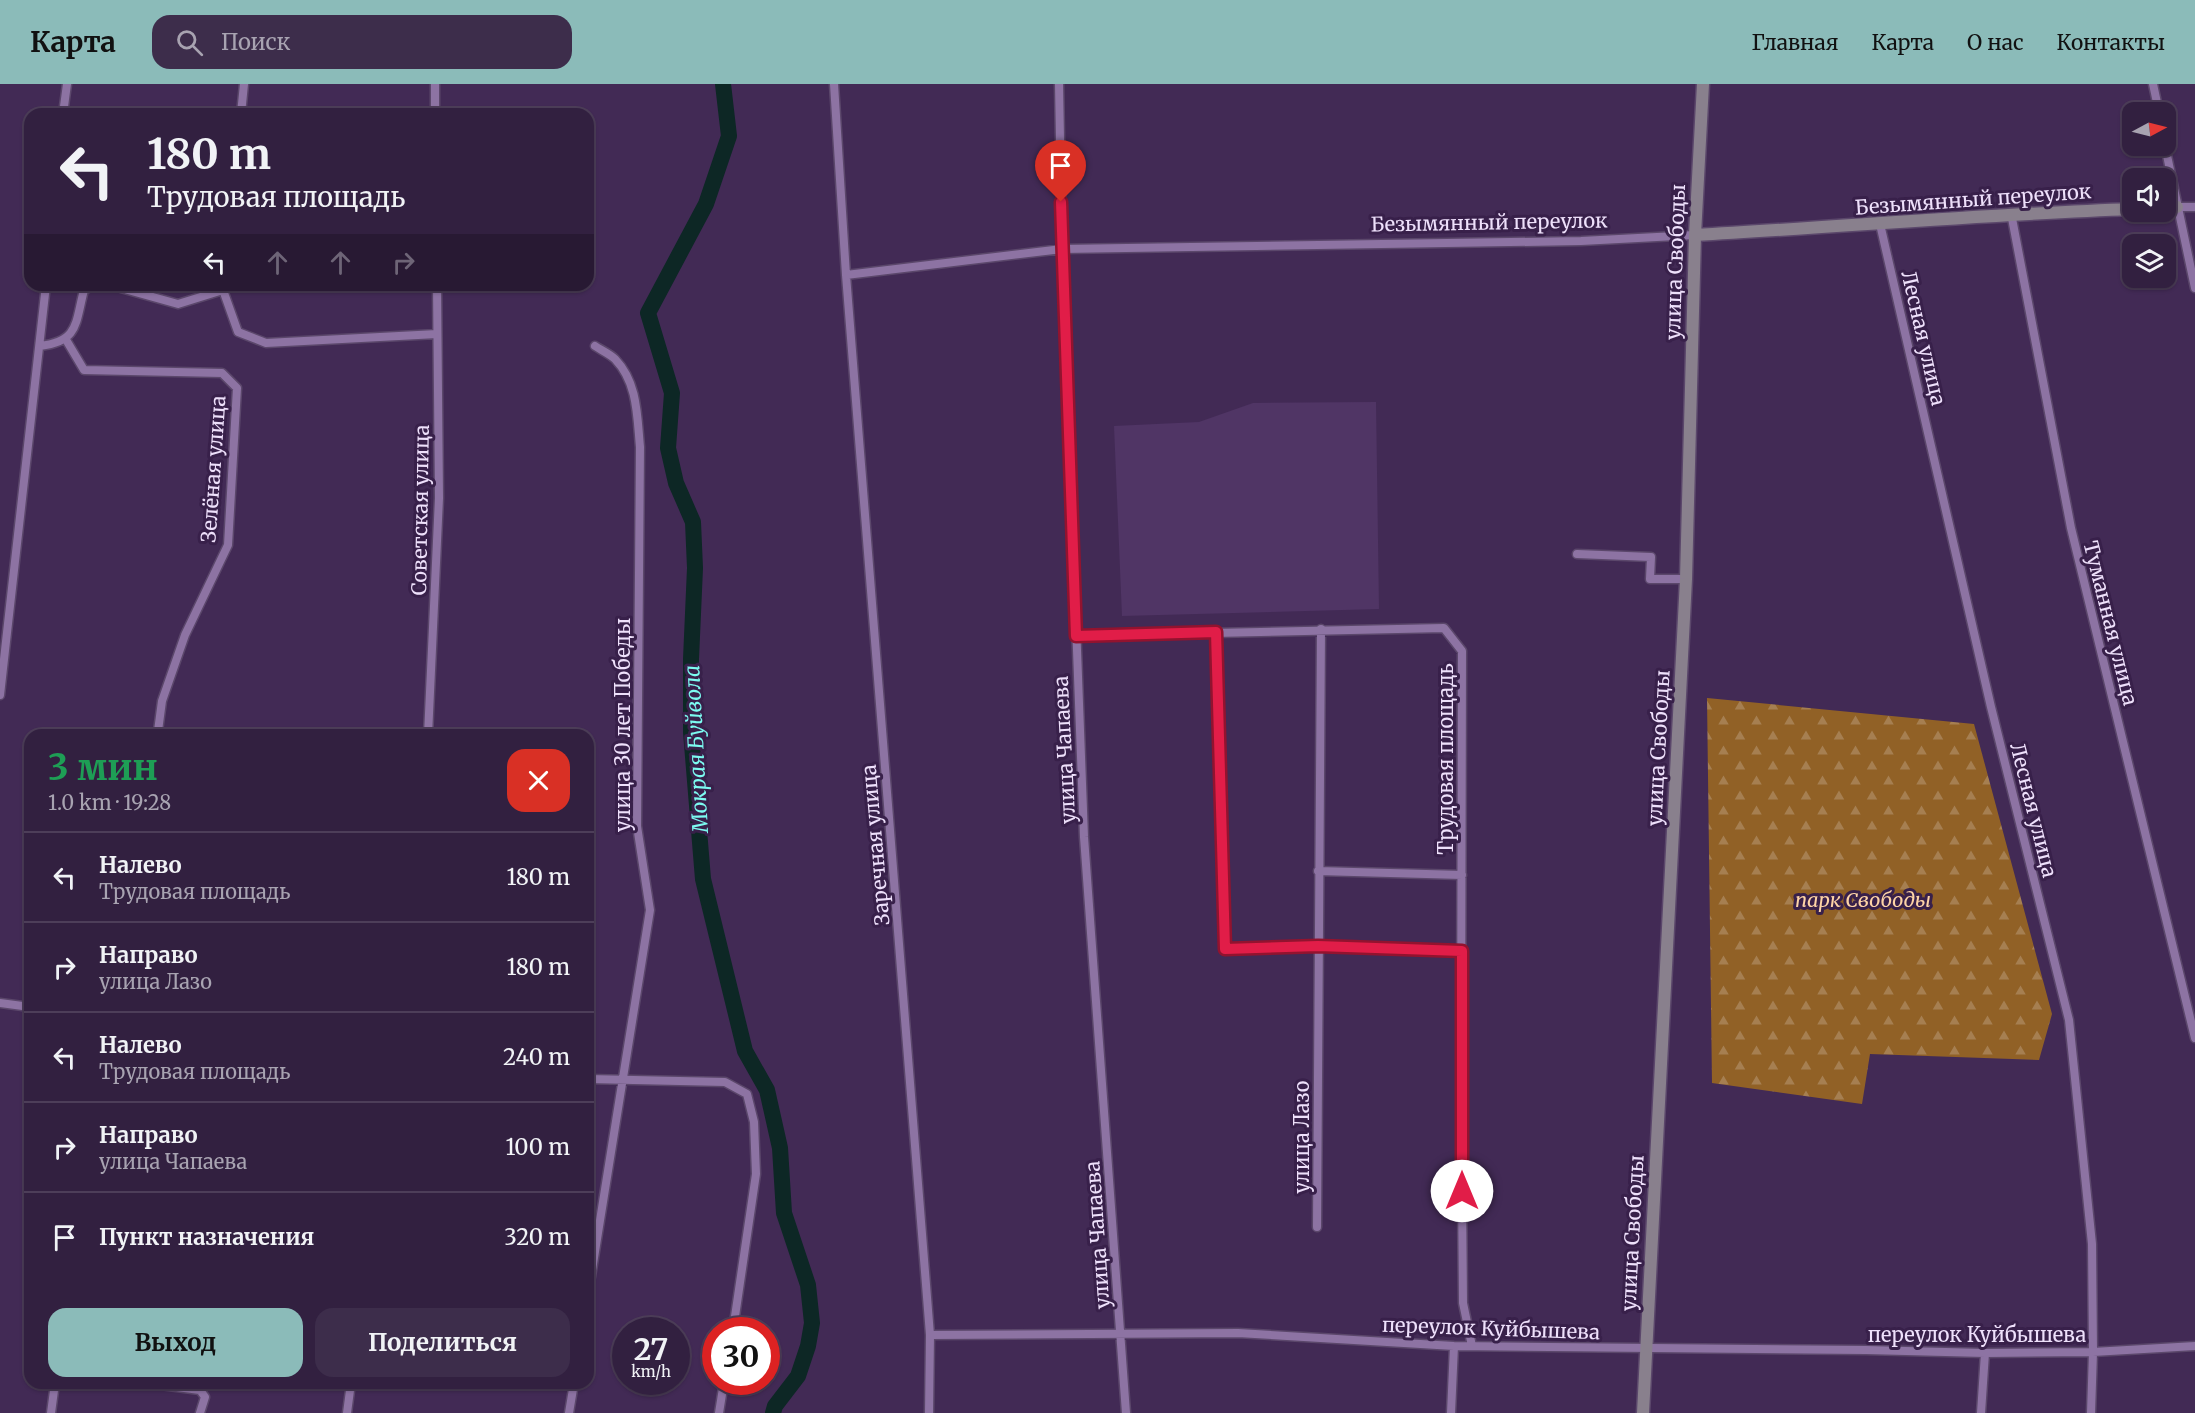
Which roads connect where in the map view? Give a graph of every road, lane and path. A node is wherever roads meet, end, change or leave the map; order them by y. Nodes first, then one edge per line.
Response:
1 (68, 84) edge
2 (244, 84) edge
3 (435, 84) edge
4 (834, 84) edge
5 (1059, 84) edge
6 (1703, 84) edge
7 (2153, 84) edge
8 (2156, 102) edge
9 (64, 108) edge
10 (242, 108) edge
11 (435, 108) edge
12 (2176, 207) edge
13 (2195, 207) edge
14 (2122, 209) edge
15 (2011, 213) junction
16 (2176, 221) edge
17 (1880, 224) junction
18 (1695, 235) junction
19 (1062, 249) junction
20 (846, 274) junction
21 (2195, 288) edge
22 (45, 291) edge
23 (84, 291) edge
24 (133, 291) edge
25 (214, 291) edge
26 (224, 291) edge
27 (437, 291) edge
28 (437, 334) junction
29 (65, 338) junction
30 (40, 346) junction
31 (595, 346) dead end
32 (1577, 554) dead end
33 (1686, 579) junction
34 (1321, 629) junction
35 (1216, 632) junction
36 (1076, 636) junction
37 (0, 695) edge
38 (158, 729) edge
39 (428, 729) edge
40 (1318, 871) junction
41 (1462, 875) junction
42 (1318, 946) junction
43 (1462, 951) junction
44 (0, 1003) edge
45 (24, 1006) edge
46 (2195, 1038) edge
47 (624, 1078) junction
48 (594, 1079) edge
49 (1317, 1227) dead end
50 (594, 1259) edge
51 (735, 1317) edge
52 (1120, 1334) junction
53 (930, 1335) junction
54 (1454, 1346) junction
55 (1472, 1346) junction
56 (2195, 1346) edge
57 (1646, 1349) junction
58 (2093, 1352) junction
59 (1985, 1353) junction
60 (54, 1389) edge
61 (196, 1389) edge
62 (350, 1389) edge
63 (573, 1389) edge
64 (722, 1395) edge
65 (51, 1413) edge
66 (200, 1413) edge
67 (347, 1413) edge
68 (569, 1413) edge
69 (719, 1413) edge
70 (929, 1413) edge
71 (1126, 1413) edge
72 (1451, 1413) edge
73 (1643, 1413) edge
74 (1981, 1413) edge
75 (2091, 1413) edge

1 - 9 street
2 - 10 street
3 - 11 street
4 - 20 street, Заречная улица
5 - 19 street, улица Чапаева
6 - 18 main road, улица Свободы
7 - 8 street
12 - 13 street
14 - 15 main road, Безымянный переулок
15 - 17 main road, Безымянный переулок
15 - 46 street, Туманная улица
16 - 21 street
17 - 18 main road, Безымянный переулок
17 - 58 street, Лесная улица
18 - 19 street, Безымянный переулок
18 - 33 main road, улица Свободы
19 - 20 street, Безымянный переулок
19 - 36 street, улица Чапаева
20 - 53 street, Заречная улица
22 - 30 street
23 - 29 street
24 - 25 street
26 - 28 street
27 - 28 street, Советская улица
28 - 39 street, Советская улица
29 - 30 street
29 - 38 street, Зелёная улица
30 - 37 street
31 - 47 street, улица 30 лет Победы
32 - 33 street
33 - 57 main road, улица Свободы
34 - 35 street, Трудовая площадь
34 - 40 street
34 - 41 street, Трудовая площадь
35 - 36 street, Трудовая площадь
35 - 42 street
36 - 52 street, улица Чапаева
40 - 41 street, Трудовая площадь
40 - 42 street
41 - 43 street, Трудовая площадь
42 - 43 street
42 - 49 street, улица Лазо
43 - 55 street, Трудовая площадь
44 - 45 street
47 - 48 street
47 - 50 street, улица 30 лет Победы
47 - 51 street
52 - 53 street, переулок Куйбышева
52 - 54 street, переулок Куйбышева
52 - 71 street, улица Чапаева
53 - 70 street, Заречная улица
54 - 55 street, переулок Куйбышева
54 - 72 street
55 - 57 street, переулок Куйбышева
56 - 58 street, переулок Куйбышева
57 - 59 street, переулок Куйбышева
57 - 73 main road, улица Свободы
58 - 59 street, переулок Куйбышева
58 - 75 street, Лесная улица
59 - 74 street
60 - 65 street
61 - 66 street
62 - 67 street
63 - 68 street
64 - 69 street

